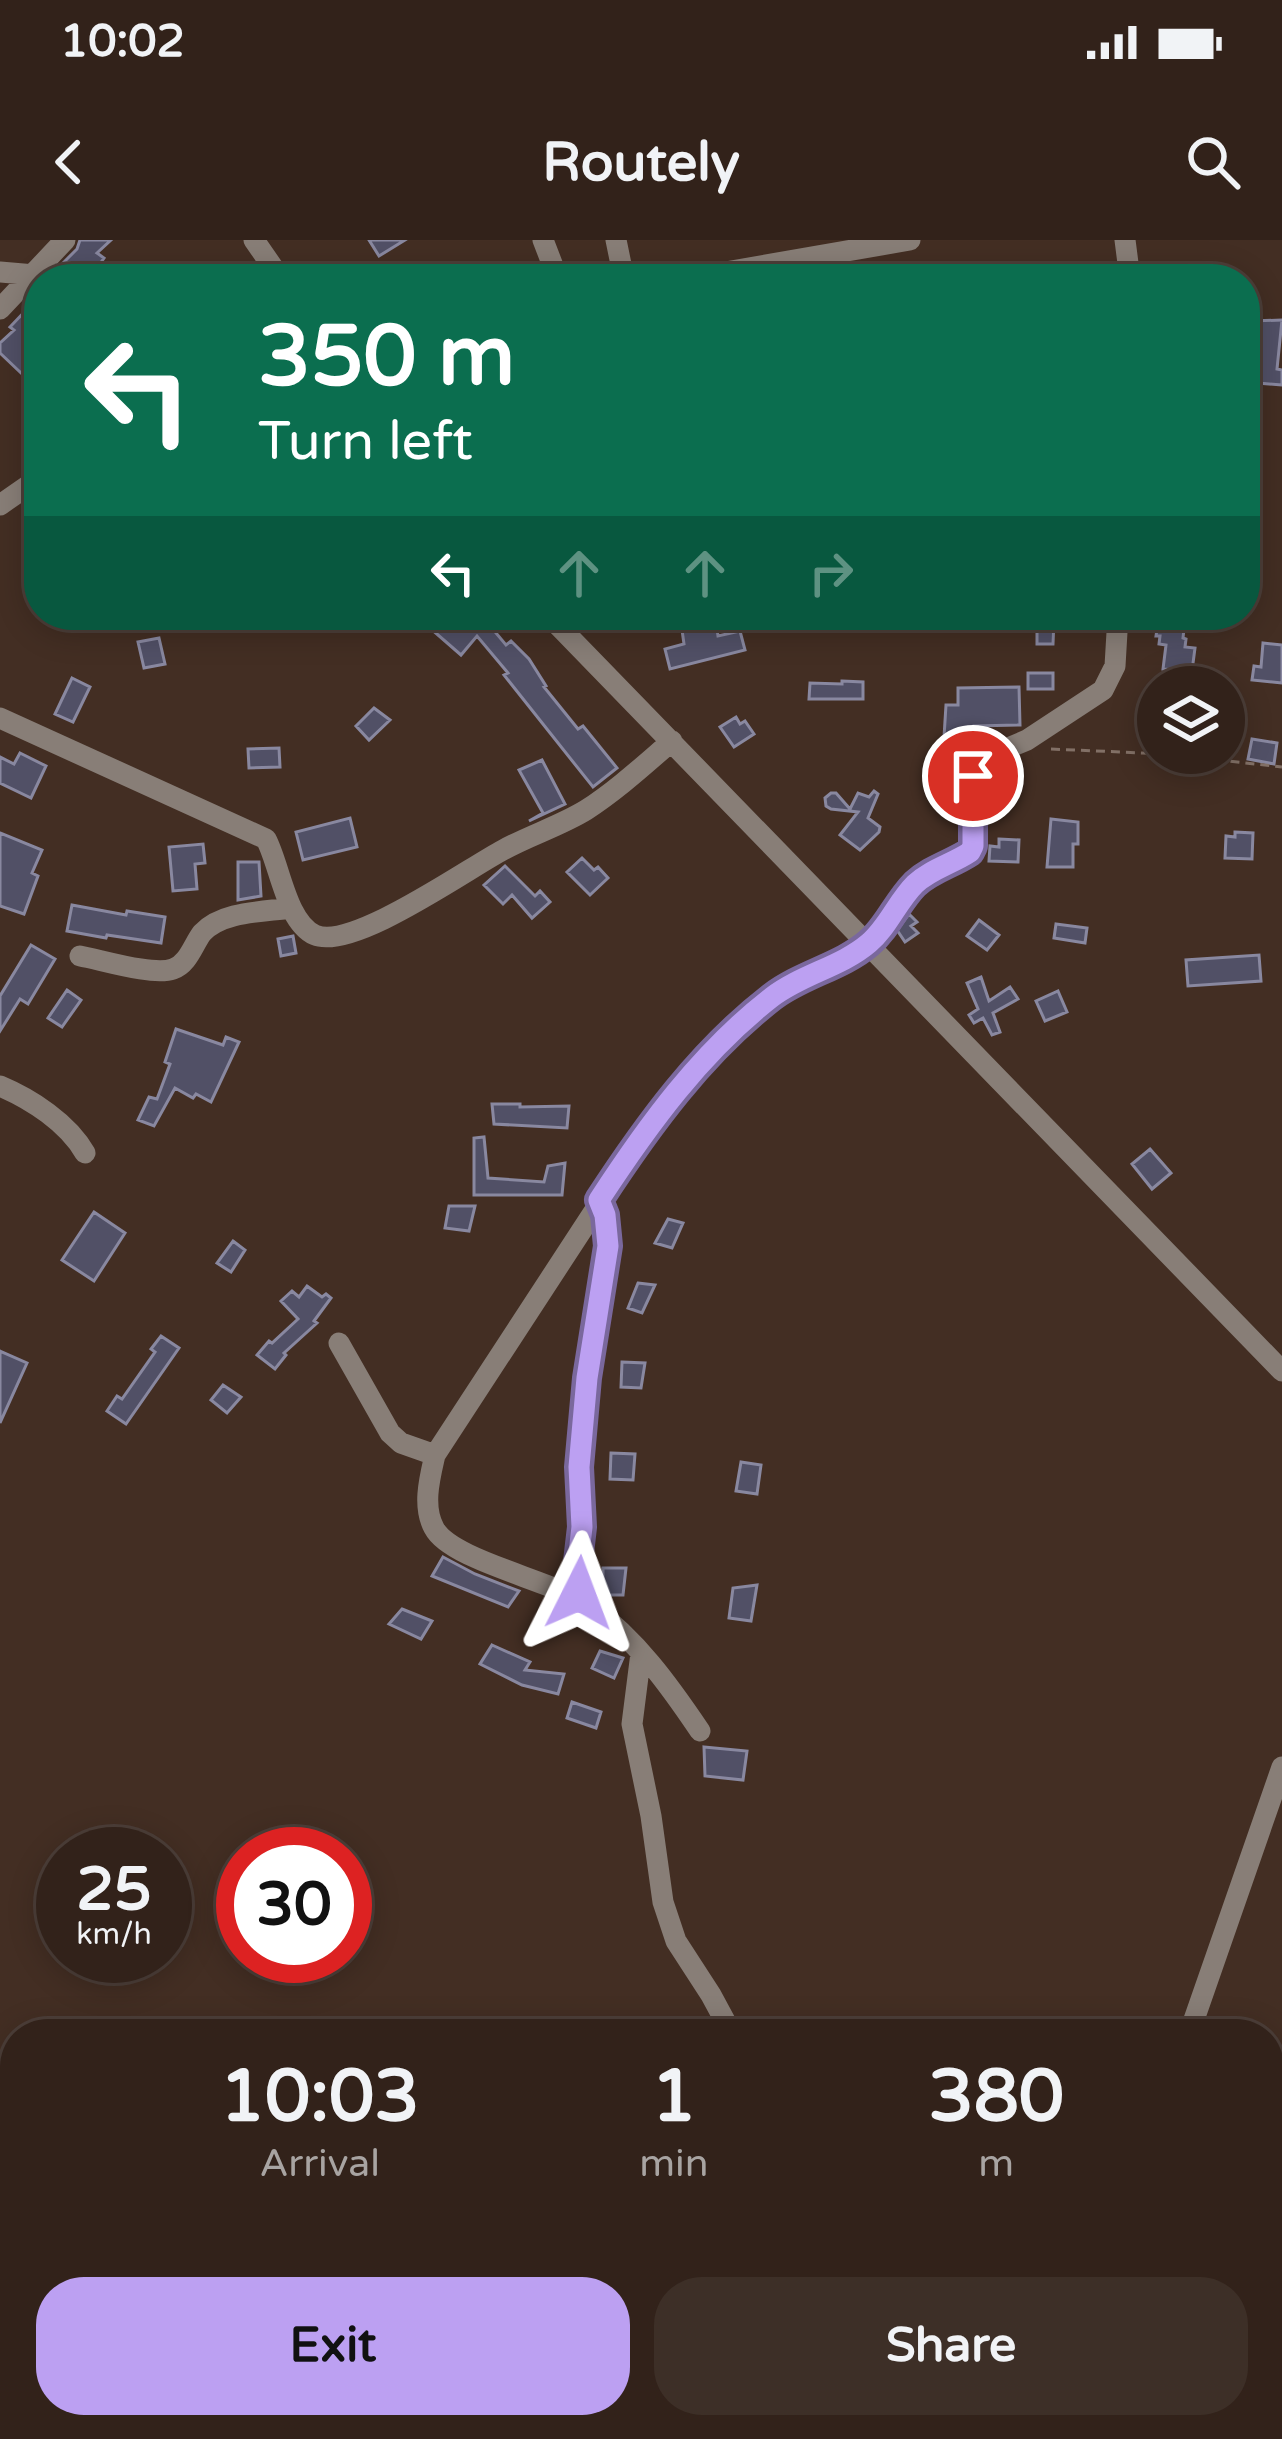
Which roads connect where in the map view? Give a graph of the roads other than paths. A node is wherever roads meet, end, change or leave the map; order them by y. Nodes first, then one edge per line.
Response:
1 (65, 240) edge
2 (910, 240) edge
3 (42, 264) edge
4 (772, 264) edge
5 (24, 284) edge
6 (0, 309) edge
7 (563, 630) edge
8 (1117, 630) edge
9 (0, 718) edge
10 (672, 741) junction
11 (291, 908) junction
12 (868, 944) junction
13 (80, 956) dead end
14 (0, 1086) edge
15 (85, 1153) dead end
16 (599, 1200) junction
17 (339, 1343) dead end
18 (1282, 1371) edge
19 (435, 1455) junction
20 (586, 1603) junction
21 (640, 1653) junction
22 (700, 1731) dead end
23 (1282, 1767) edge
24 (724, 2019) edge
25 (1194, 2019) edge

1 - 3 street
2 - 4 street
5 - 6 street
7 - 10 street
8 - 12 street
9 - 11 street
10 - 11 street
10 - 12 street
11 - 13 street
12 - 16 street
12 - 18 street
14 - 15 street
16 - 19 street
16 - 20 street
17 - 19 street
19 - 20 street
20 - 21 street
21 - 22 street
21 - 24 street
23 - 25 street

